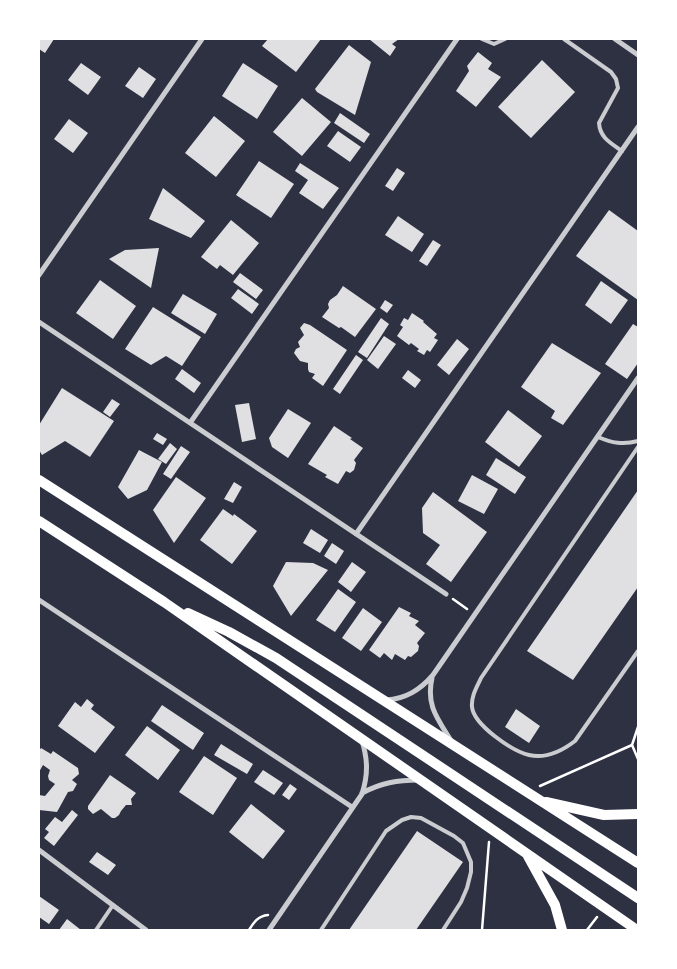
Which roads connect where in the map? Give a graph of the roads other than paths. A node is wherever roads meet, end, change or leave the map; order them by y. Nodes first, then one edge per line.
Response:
1 (202, 39) edge
2 (457, 39) edge
3 (482, 39) edge
4 (505, 39) edge
5 (564, 39) edge
6 (615, 39) edge
7 (638, 55) edge
8 (638, 127) edge
9 (622, 151) junction
10 (39, 275) edge
11 (39, 322) edge
12 (638, 378) edge
13 (190, 423) junction
14 (598, 437) junction
15 (638, 441) edge
16 (638, 447) edge
17 (39, 480) edge
18 (39, 522) edge
19 (356, 534) junction
20 (446, 594) road end
21 (39, 600) edge
22 (164, 602) junction
23 (638, 651) edge
24 (433, 675) junction
25 (383, 700) junction
26 (361, 741) junction
27 (453, 744) junction
28 (419, 780) junction
29 (362, 794) junction
30 (537, 800) junction
31 (352, 807) junction
32 (638, 814) edge
33 (40, 853) edge
34 (526, 853) junction
35 (638, 863) edge
36 (638, 898) edge
37 (113, 905) junction
38 (96, 930) edge
39 (146, 930) edge
40 (268, 930) edge
41 (321, 930) edge
42 (443, 930) edge
43 (562, 930) edge
44 (637, 930) edge

1 - 10 street
2 - 13 street
3 - 4 lane
5 - 9 lane
6 - 7 street
8 - 9 street
9 - 19 street
11 - 13 street
12 - 14 street
13 - 19 street
14 - 15 lane
14 - 24 street
16 - 23 lane
17 - 25 main road
18 - 22 main road
19 - 20 street
21 - 31 street
22 - 26 main road
22 - 36 main road
24 - 25 street
24 - 27 street
25 - 27 main road
26 - 28 main road
26 - 29 street
27 - 30 main road
28 - 29 street
28 - 34 main road
29 - 31 street
30 - 32 main road
30 - 35 main road
31 - 40 street
33 - 37 street
34 - 43 main road
34 - 44 main road
37 - 38 lane
37 - 39 street
41 - 42 lane

